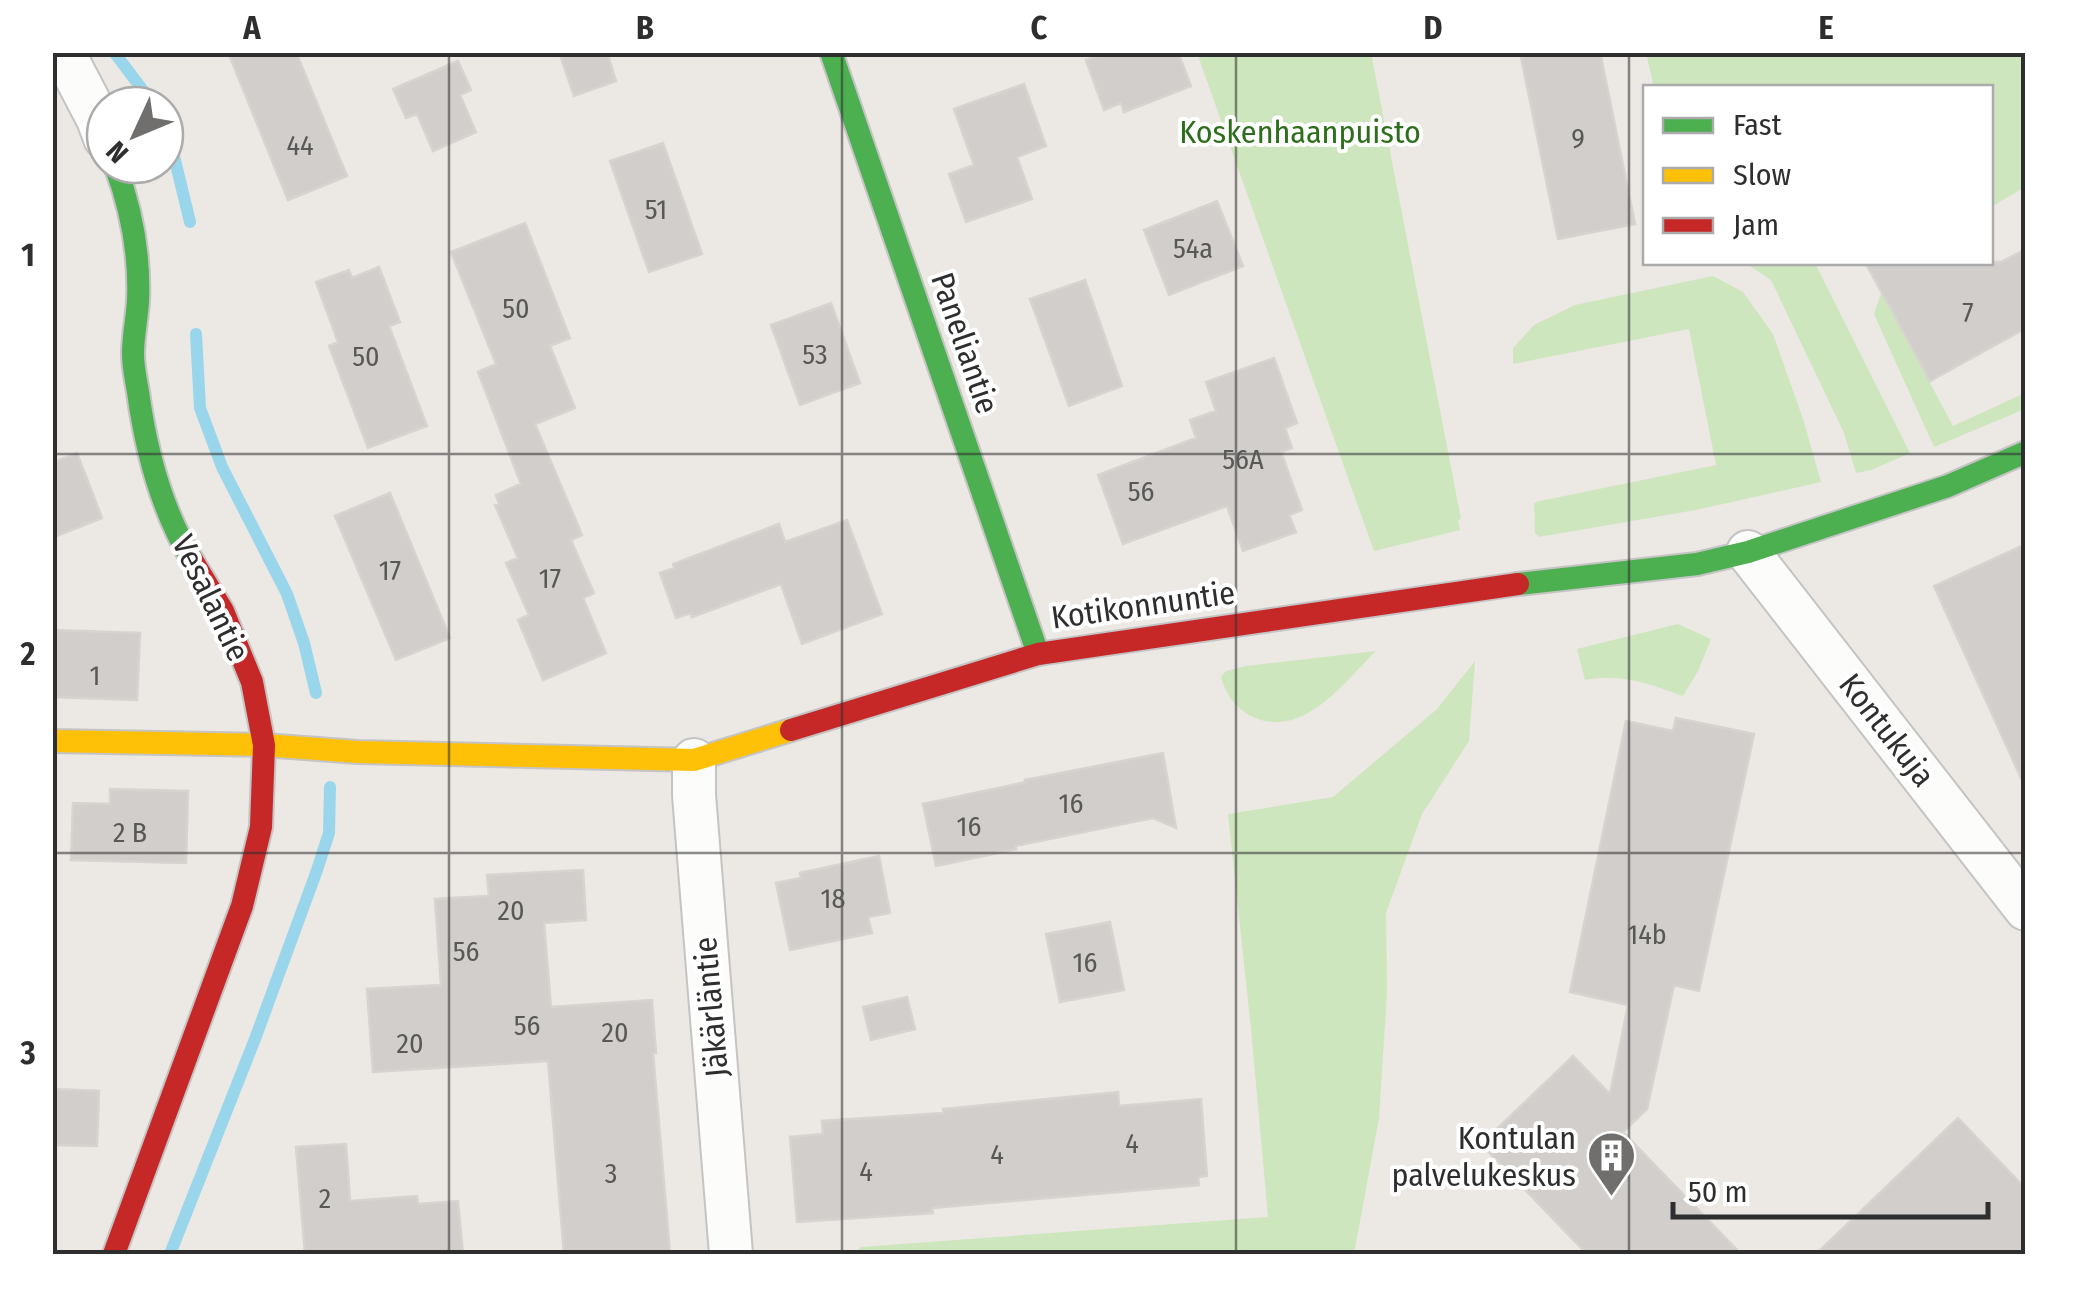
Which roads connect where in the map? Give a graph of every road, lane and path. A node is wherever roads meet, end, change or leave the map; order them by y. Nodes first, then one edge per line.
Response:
1 (62, 52) edge
2 (831, 52) edge
3 (85, 95) edge
4 (122, 185) edge
5 (2026, 452) edge
6 (1748, 552) junction
7 (1038, 654) junction
8 (52, 742) edge
9 (264, 745) junction
10 (694, 760) junction
11 (2026, 910) edge
12 (114, 1254) edge
13 (731, 1254) edge

1 - 3 street
2 - 7 street, Paneliantie
4 - 9 street, Vesalantie
5 - 6 street, Kotikonnuntie
6 - 7 street, Kotikonnuntie
6 - 11 street, Kontukuja
7 - 10 street, Kotikonnuntie
8 - 9 street, Kotikonnuntie
9 - 10 street, Kotikonnuntie
9 - 12 street, Vesalantie
10 - 13 street, Jäkärläntie

